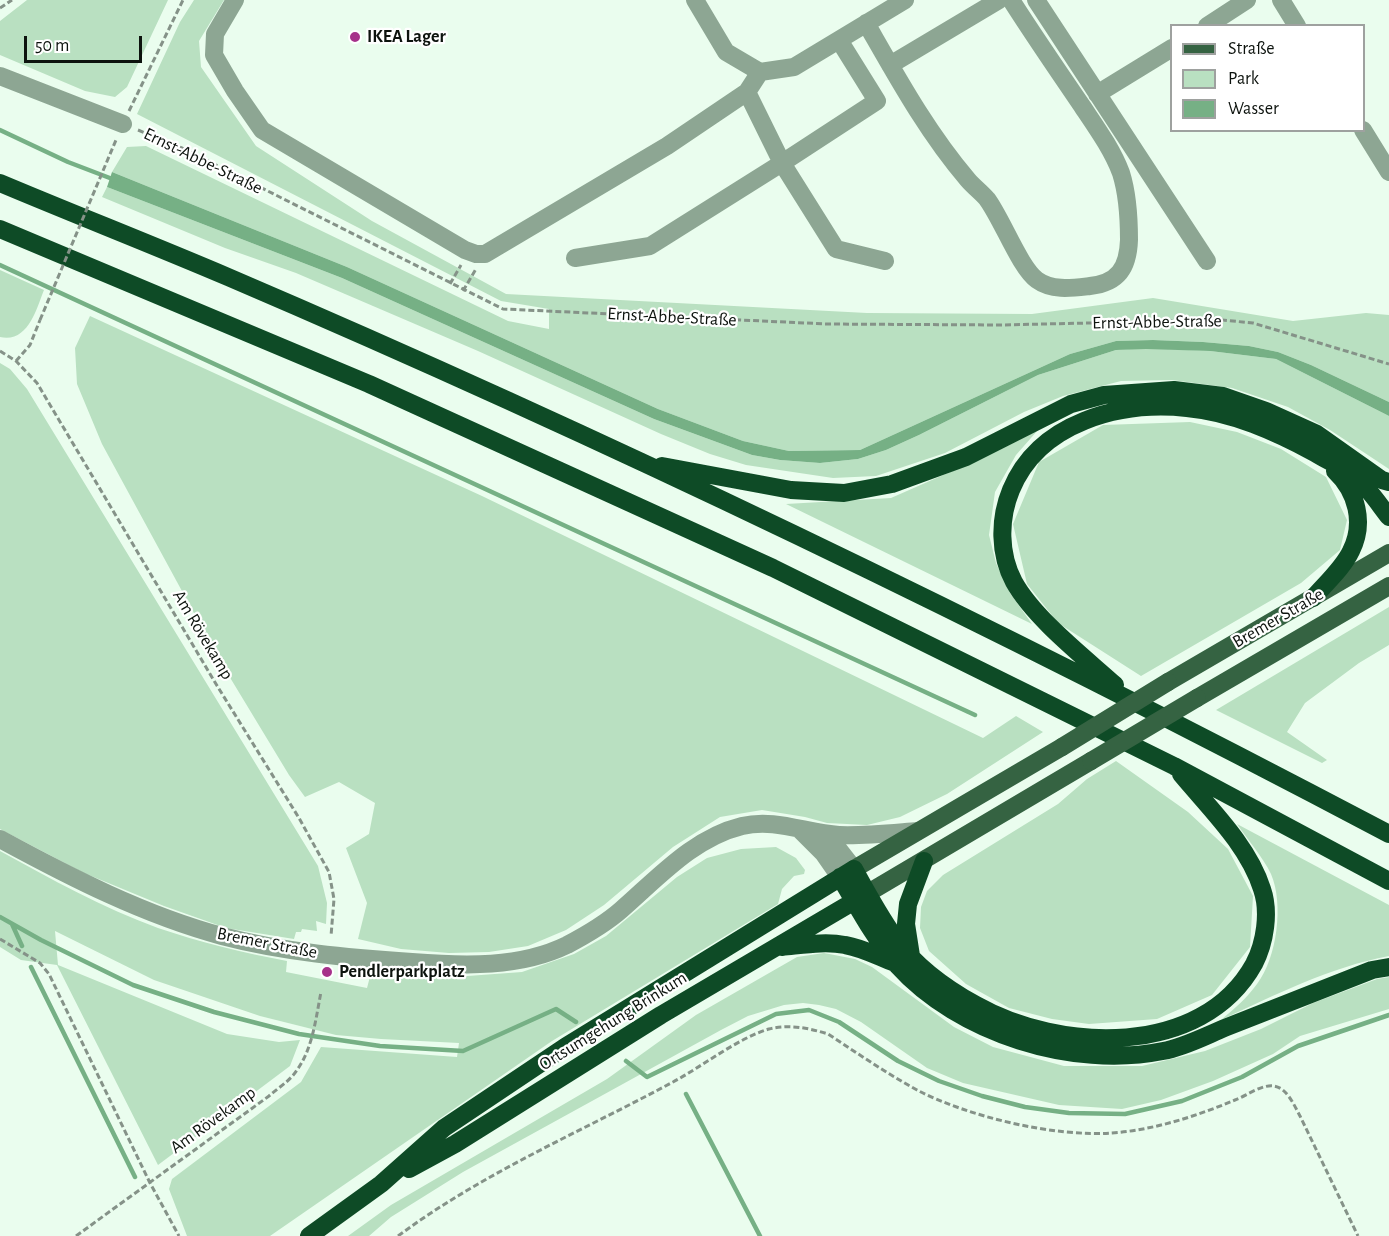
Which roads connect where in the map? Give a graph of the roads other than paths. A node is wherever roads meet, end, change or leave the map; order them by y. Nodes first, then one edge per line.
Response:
1 (235, 0) edge
2 (695, 0) edge
3 (905, 0) edge
4 (999, 0) edge
5 (1011, 0) edge
6 (1036, 0) edge
7 (1247, 0) edge
8 (1281, 0) edge
9 (866, 23) junction
10 (1210, 24) edge
11 (1296, 24) edge
12 (839, 40) junction
13 (1170, 49) edge
14 (890, 65) junction
15 (760, 72) junction
16 (0, 76) edge
17 (747, 92) junction
18 (1097, 94) junction
19 (119, 132) road end
20 (1364, 132) edge
21 (783, 163) junction
22 (1389, 171) edge
23 (0, 183) edge
24 (0, 229) edge
25 (575, 258) dead end
26 (885, 261) dead end
27 (1207, 261) dead end
28 (1315, 454) junction
29 (635, 460) junction
30 (1387, 484) edge
31 (1389, 517) edge
32 (1389, 553) edge
33 (1389, 586) edge
34 (1313, 598) junction
35 (1130, 699) junction
36 (1174, 766) junction
37 (799, 829) junction
38 (918, 831) junction
39 (818, 832) junction
40 (1389, 834) edge
41 (0, 839) edge
42 (924, 861) junction
43 (847, 873) junction
44 (1389, 881) edge
45 (861, 897) junction
46 (774, 948) junction
47 (904, 961) junction
48 (1389, 967) edge
49 (381, 1184) junction
50 (309, 1236) edge

1 - 17 street
2 - 15 street
3 - 9 street
4 - 14 street
5 - 14 street
6 - 18 street
7 - 10 street
8 - 11 street
9 - 12 street
9 - 14 street
12 - 15 street
12 - 21 street
13 - 18 street
15 - 17 street
16 - 19 street, Ernst-Abbe-Straße
17 - 21 street
18 - 27 street
20 - 22 street
21 - 25 street
21 - 26 street
23 - 29 highway
24 - 36 highway
28 - 31 highway
28 - 34 highway
28 - 35 highway
29 - 30 highway
29 - 35 highway
32 - 34 main road, Bremer Straße
33 - 42 main road, Bremer Straße, bridge
34 - 38 main road, Bremer Straße, bridge
35 - 40 highway
36 - 44 highway
36 - 47 highway
37 - 39 street, Bremer Straße
37 - 41 street, Bremer Straße
37 - 43 street
38 - 39 street, Bremer Straße
38 - 43 main road, Bremer Straße
39 - 43 street
42 - 45 main road, Bremer Straße
42 - 47 highway
43 - 45 highway
43 - 49 highway, Ortsumgehung Brinkum
45 - 46 highway, Ortsumgehung Brinkum
45 - 47 highway
46 - 47 highway
46 - 49 highway, Ortsumgehung Brinkum
47 - 48 highway
49 - 50 highway, Ortsumgehung Brinkum

